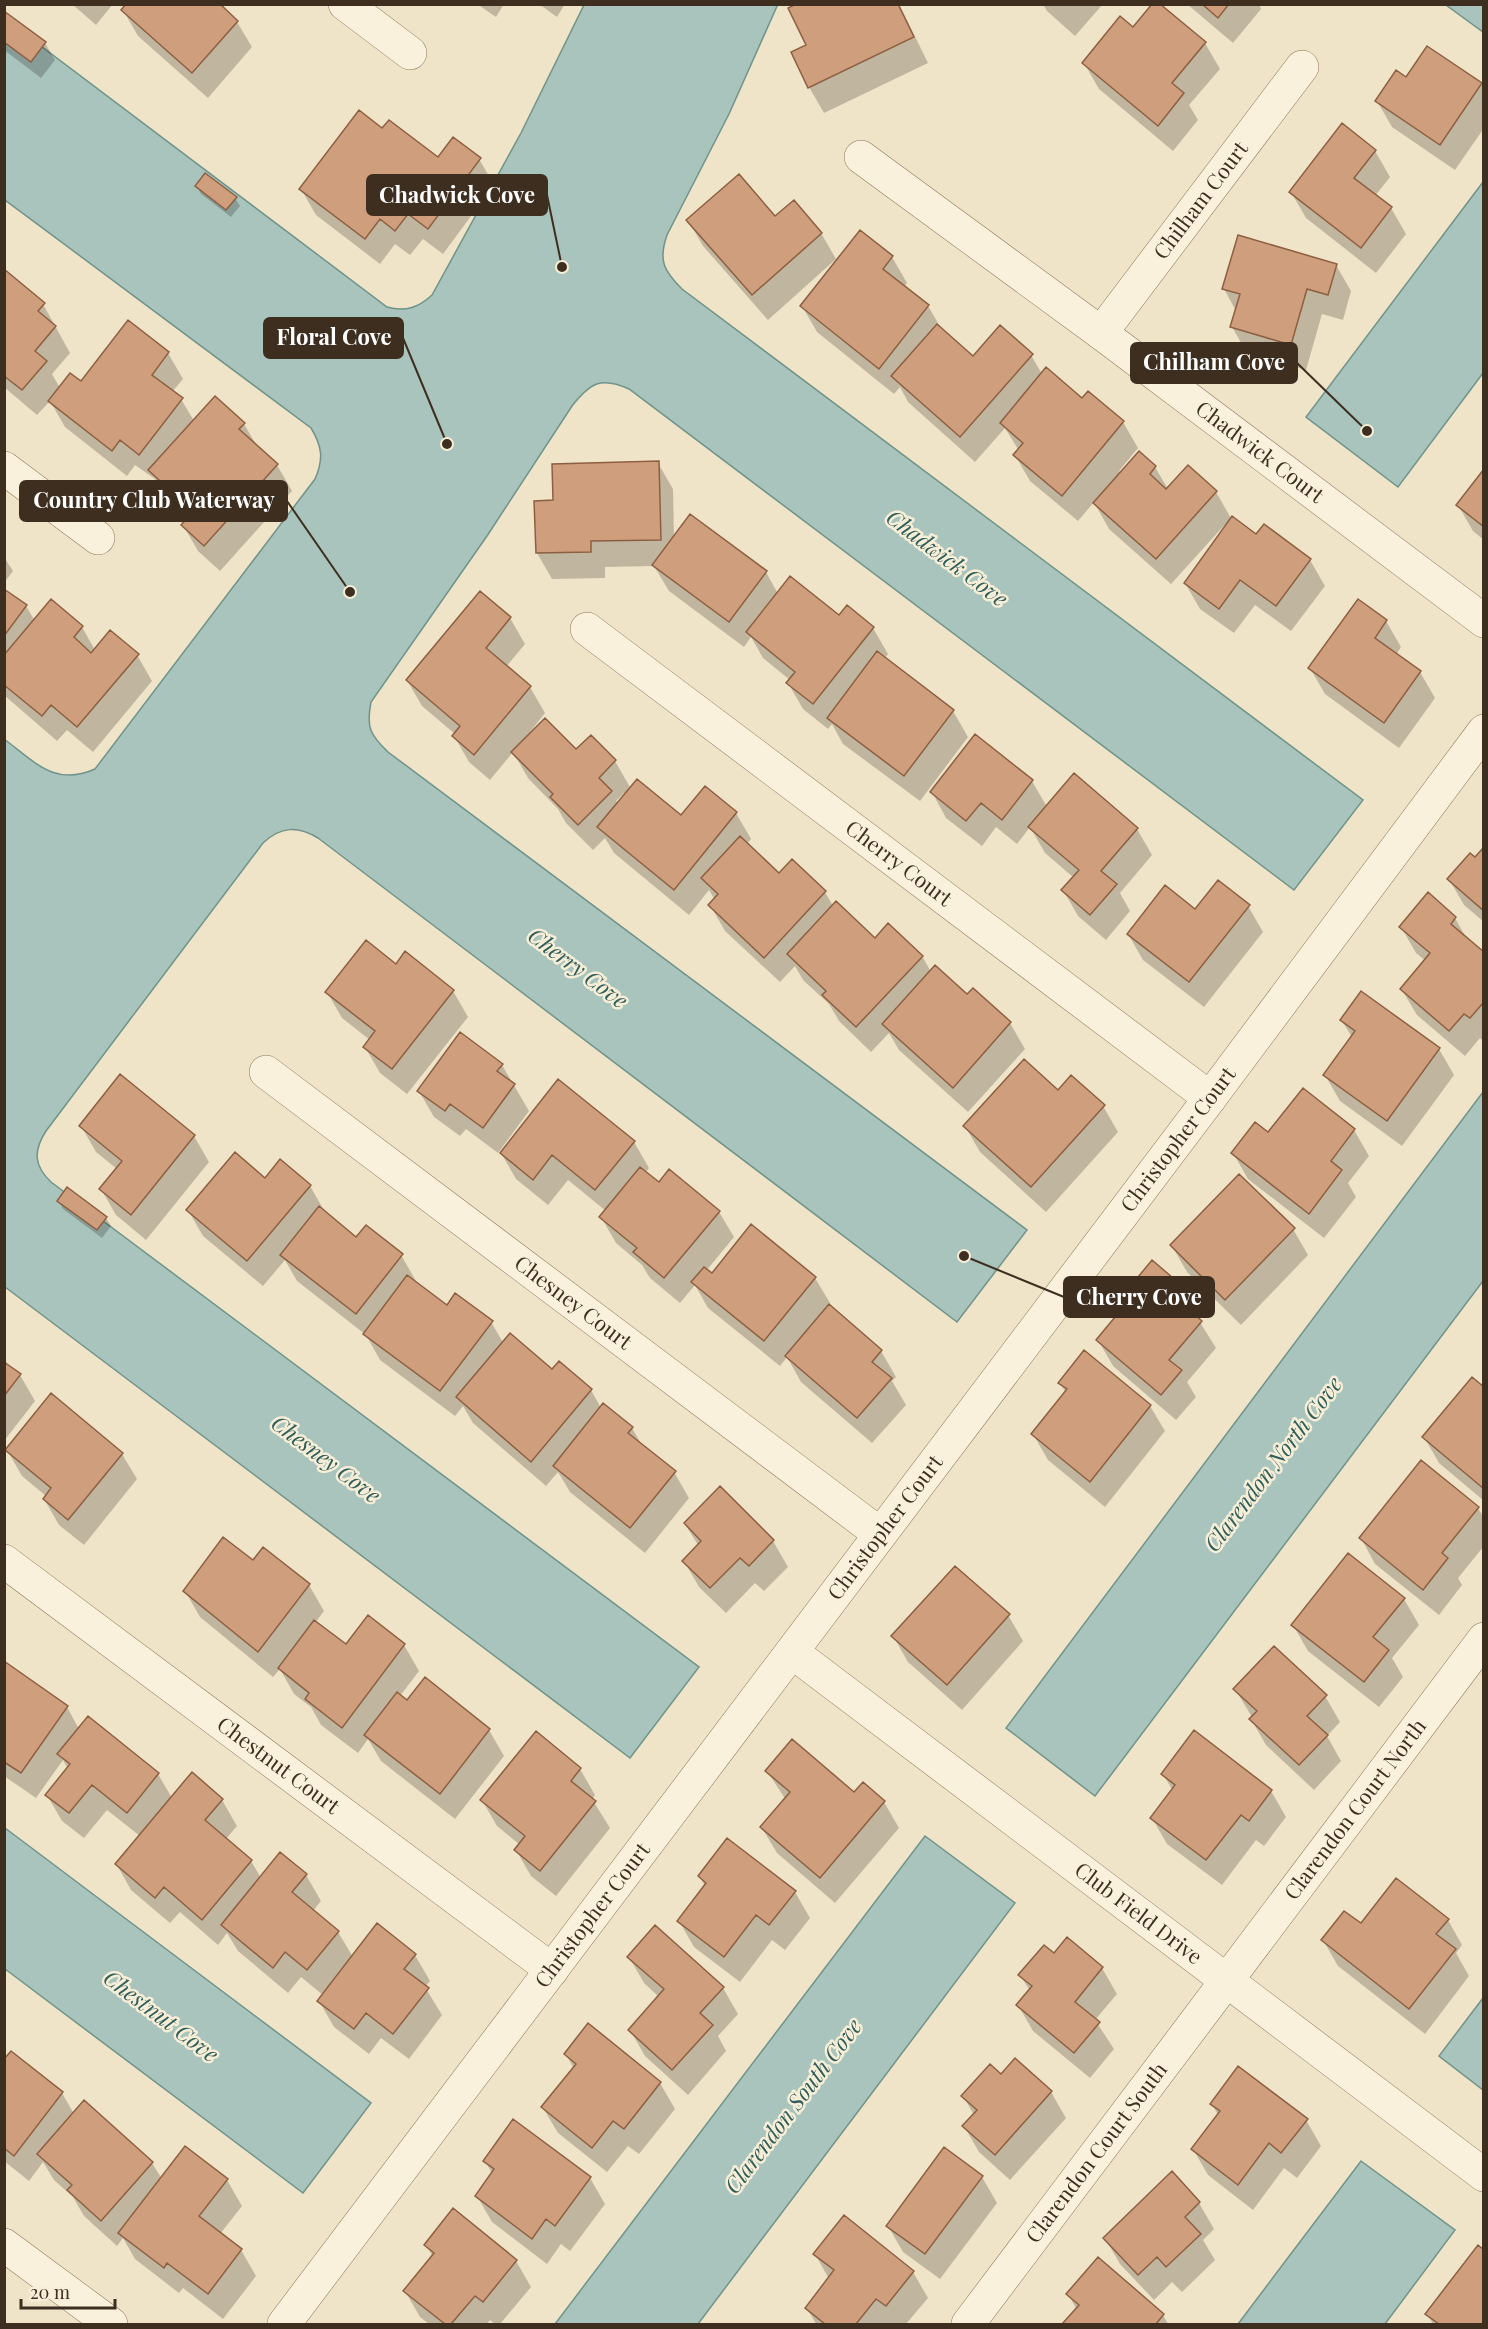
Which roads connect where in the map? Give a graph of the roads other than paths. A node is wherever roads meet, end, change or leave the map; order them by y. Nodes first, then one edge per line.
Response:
1 (345, 4) edge
2 (410, 54) dead end
3 (1302, 67) dead end
4 (861, 157) dead end
5 (1101, 333) junction
6 (4, 468) edge
7 (98, 538) dead end
8 (1484, 621) edge
9 (586, 629) dead end
10 (1484, 731) edge
11 (266, 1072) dead end
12 (1210, 1098) junction
13 (880, 1534) junction
14 (4, 1561) edge
15 (1484, 1639) edge
16 (792, 1652) junction
17 (552, 1970) junction
18 (1226, 1981) junction
19 (1484, 2175) edge
20 (4, 2245) edge
21 (111, 2325) edge
22 (284, 2325) edge
23 (968, 2325) edge

1 - 2 street
3 - 5 street, Chilham Court
4 - 5 street, Chadwick Court
5 - 8 street, Chadwick Court
6 - 7 street
9 - 12 street, Cherry Court
10 - 12 street, Christopher Court
11 - 13 street, Chesney Court
12 - 13 street, Christopher Court
13 - 16 street, Christopher Court
14 - 17 street, Chestnut Court
15 - 18 street, Clarendon Court North
16 - 17 street, Christopher Court
16 - 18 street, Club Field Drive
17 - 22 street, Christopher Court
18 - 19 street, Club Field Drive
18 - 23 street, Clarendon Court South
20 - 21 street

